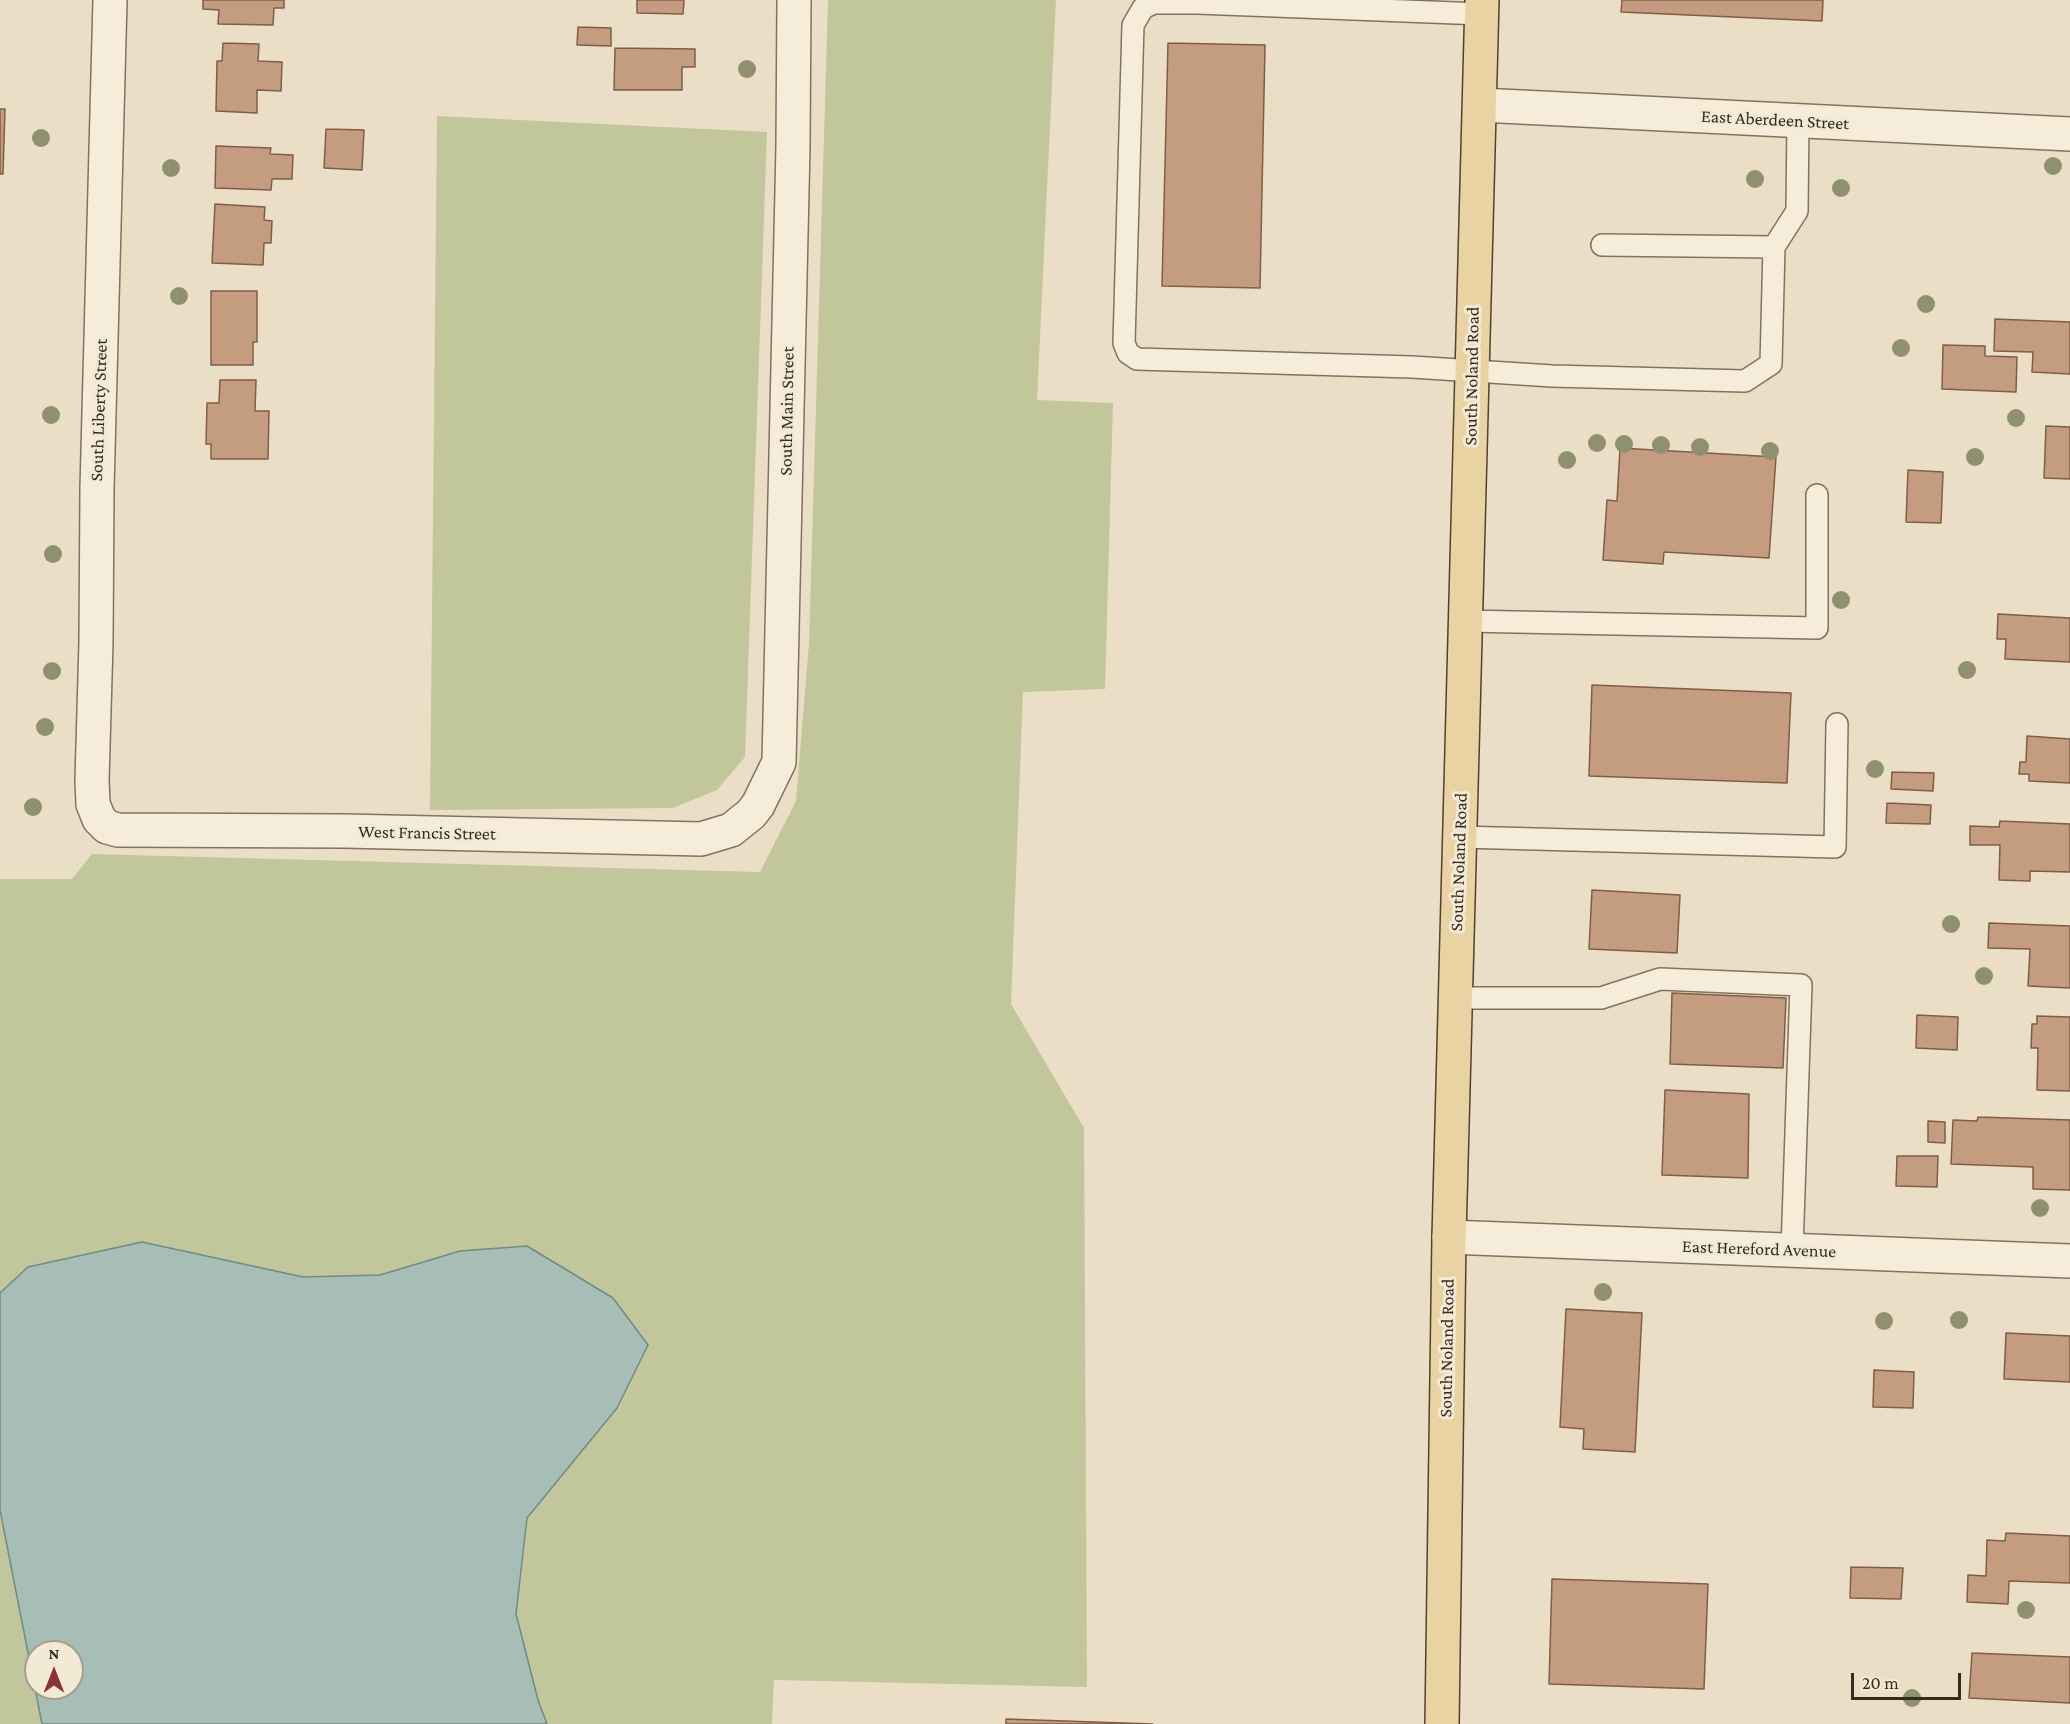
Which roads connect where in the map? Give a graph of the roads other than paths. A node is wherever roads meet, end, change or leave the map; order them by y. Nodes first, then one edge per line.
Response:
1 (110, 0) edge
2 (794, 0) edge
3 (1197, 2) edge
4 (1482, 7) edge
5 (1480, 105) junction
6 (1798, 121) junction
7 (2070, 134) edge
8 (1602, 244) dead end
9 (1774, 247) junction
10 (1473, 370) junction
11 (1817, 495) dead end
12 (1465, 621) junction
13 (1838, 724) dead end
14 (751, 814) joint
15 (99, 819) joint
16 (1460, 837) junction
17 (1455, 998) junction
18 (1449, 1237) junction
19 (1792, 1250) junction
20 (2070, 1261) edge
21 (1442, 1724) edge

1 - 15 street, South Liberty Street
2 - 14 street, South Main Street
3 - 4 lane
3 - 10 lane
4 - 5 main road, South Noland Road
5 - 6 street, East Aberdeen Street
5 - 10 main road, South Noland Road
6 - 7 street, East Aberdeen Street
6 - 9 lane
8 - 9 lane
9 - 10 lane
10 - 12 main road, South Noland Road
11 - 12 lane
12 - 16 main road, South Noland Road
13 - 16 lane
14 - 15 street, West Francis Street
16 - 17 main road, South Noland Road
17 - 18 main road, South Noland Road
17 - 19 lane
18 - 19 street, East Hereford Avenue
18 - 21 main road, South Noland Road
19 - 20 street, East Hereford Avenue

